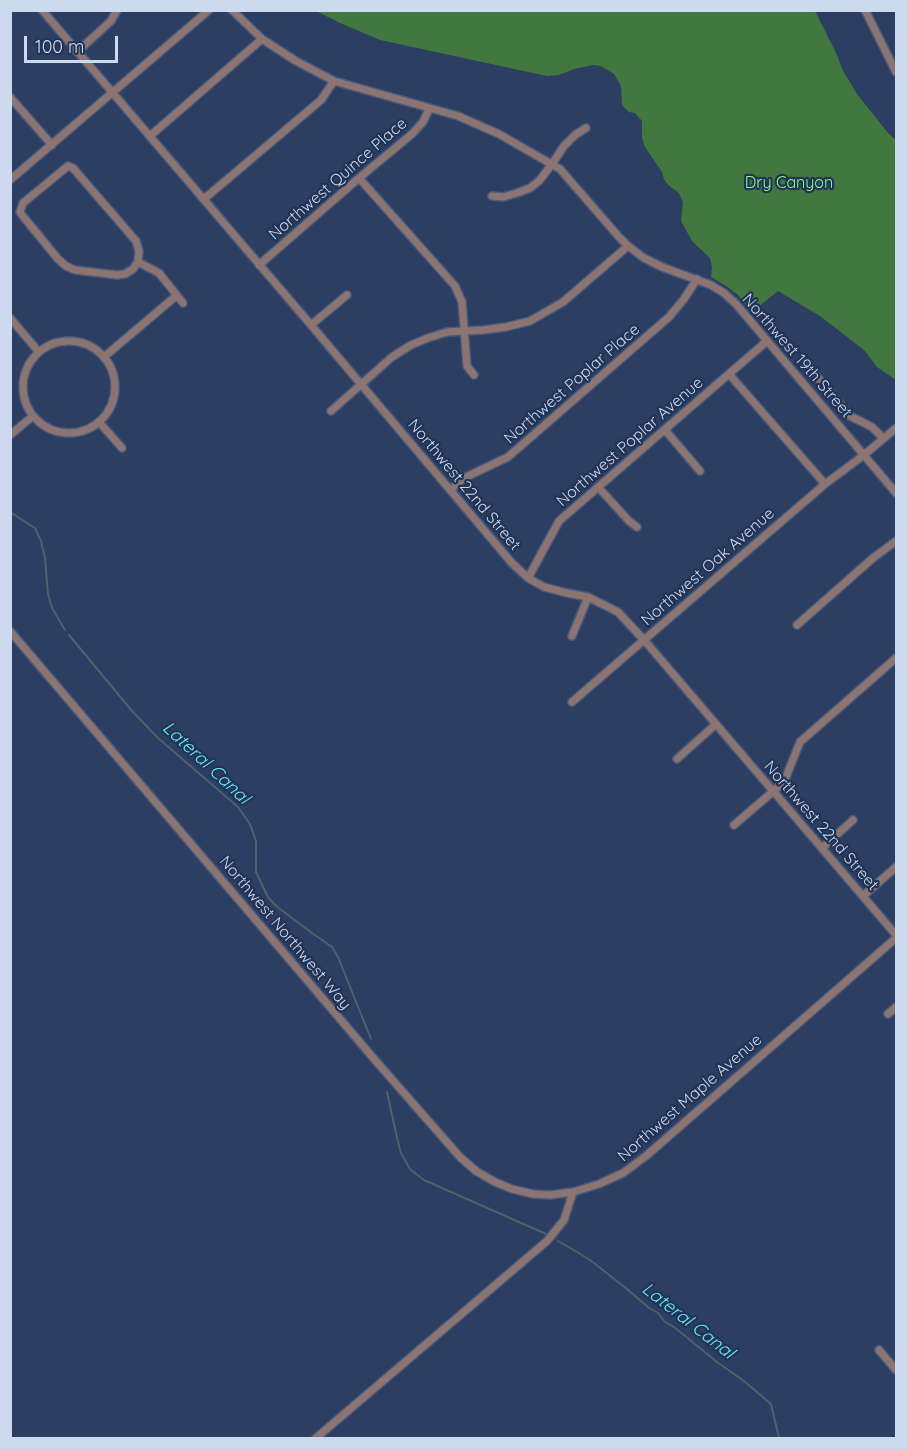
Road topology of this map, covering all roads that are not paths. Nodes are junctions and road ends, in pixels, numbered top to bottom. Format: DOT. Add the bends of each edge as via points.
graph roads {
  1 [pos="42,10"];
  2 [pos="117,10"];
  3 [pos="209,10"];
  4 [pos="232,10"];
  5 [pos="864,10"];
  6 [pos="262,39"];
  7 [pos="76,52"];
  8 [pos="897,72"];
  9 [pos="334,81"];
  10 [pos="113,93"];
  11 [pos="10,97"];
  12 [pos="429,109"];
  13 [pos="586,128"];
  14 [pos="150,136"];
  15 [pos="52,145"];
  16 [pos="552,164"];
  17 [pos="359,178"];
  18 [pos="10,180"];
  19 [pos="492,196"];
  20 [pos="204,199"];
  21 [pos="628,246"];
  22 [pos="138,262"];
  23 [pos="259,265"];
  24 [pos="697,279"];
  25 [pos="346,295"];
  26 [pos="176,296"];
  27 [pos="183,303"];
  28 [pos="10,318"];
  29 [pos="311,325"];
  30 [pos="465,330"];
  31 [pos="767,341"];
  32 [pos="39,352"];
  33 [pos="104,357"];
  34 [pos="806,364"];
  35 [pos="729,374"];
  36 [pos="474,375"];
  37 [pos="360,384"];
  38 [pos="331,411"];
  39 [pos="33,416"];
  40 [pos="99,422"];
  41 [pos="897,428"];
  42 [pos="665,430"];
  43 [pos="10,435"];
  44 [pos="883,438"];
  45 [pos="122,448"];
  46 [pos="864,455"];
  47 [pos="700,471"];
  48 [pos="825,484"];
  49 [pos="598,487"];
  50 [pos="450,490"];
  51 [pos="897,493"];
  52 [pos="637,527"];
  53 [pos="897,541"];
  54 [pos="528,578"];
  55 [pos="588,597"];
  56 [pos="797,625"];
  57 [pos="10,631"];
  58 [pos="572,636"];
  59 [pos="645,641"];
  60 [pos="897,658"];
  61 [pos="572,702"];
  62 [pos="716,724"];
  63 [pos="677,759"];
  64 [pos="773,791"];
  65 [pos="853,820"];
  66 [pos="734,825"];
  67 [pos="822,848"];
  68 [pos="897,867"];
  69 [pos="863,896"];
  70 [pos="897,936"];
  71 [pos="897,1007"];
  72 [pos="888,1014"];
  73 [pos="573,1192"];
  74 [pos="879,1350"];
  75 [pos="897,1370"];
  76 [pos="316,1438"];
  1 -- 7 [label="street, Northwest 22nd Street"];
  2 -- 7 [label="street" via="111,21"];
  3 -- 10 [label="street"];
  4 -- 6 [label="street, Northwest 19th Street"];
  5 -- 8 [label="street"];
  6 -- 9 [label="street, Northwest 19th Street"];
  6 -- 14 [label="street"];
  7 -- 10 [label="street, Northwest 22nd Street"];
  9 -- 12 [label="street, Northwest 19th Street"];
  9 -- 20 [label="street" via="321,100"];
  10 -- 14 [label="street, Northwest 22nd Street"];
  10 -- 15 [label="street"];
  11 -- 15 [label="street"];
  12 -- 16 [label="street, Northwest 19th Street" via="458,116 499,134"];
  12 -- 17 [label="street, Northwest Quince Place" via="412,134"];
  13 -- 16 [label="street" via="564,146"];
  14 -- 20 [label="street, Northwest 22nd Street"];
  15 -- 18 [label="street"];
  16 -- 19 [label="street" via="530,188 503,197"];
  16 -- 21 [label="street, Northwest 19th Street"];
  17 -- 23 [label="street, Northwest Quince Place"];
  17 -- 30 [label="street" via="455,286 462,302"];
  20 -- 23 [label="street, Northwest 22nd Street"];
  21 -- 24 [label="street, Northwest 19th Street" via="662,267"];
  21 -- 30 [label="street" via="563,302 530,321"];
  22 -- 22 [label="street" via="125,274 117,275 66,266 22,215 21,207 68,166 73,168 136,241"];
  22 -- 26 [label="street" via="159,273"];
  23 -- 29 [label="street, Northwest 22nd Street"];
  24 -- 31 [label="street, Northwest 19th Street" via="724,293"];
  24 -- 50 [label="street, Northwest Poplar Place" via="669,317 508,457 464,478"];
  25 -- 29 [label="street"];
  26 -- 27 [label="street"];
  26 -- 33 [label="street"];
  28 -- 32 [label="street"];
  29 -- 37 [label="street, Northwest 22nd Street"];
  30 -- 36 [label="street" via="467,366"];
  30 -- 37 [label="street" via="411,345"];
  31 -- 35 [label="street, Northwest Poplar Avenue"];
  31 -- 46 [label="street, Northwest 19th Street"];
  32 -- 33 [label="street" via="55,342 69,340 83,342"];
  32 -- 39 [label="street" via="30,360 22,390"];
  33 -- 40 [label="street" via="116,386 114,400"];
  34 -- 44 [label="street" via="850,416 872,427"];
  35 -- 42 [label="street, Northwest Poplar Avenue"];
  35 -- 48 [label="street"];
  37 -- 38 [label="street"];
  37 -- 50 [label="street, Northwest 22nd Street"];
  39 -- 40 [label="street" via="48,429 64,433 80,432"];
  39 -- 43 [label="street"];
  40 -- 45 [label="street"];
  41 -- 44 [label="street, Northwest Oak Avenue"];
  42 -- 47 [label="street"];
  42 -- 49 [label="street, Northwest Poplar Avenue"];
  44 -- 46 [label="street, Northwest Oak Avenue"];
  46 -- 48 [label="street, Northwest Oak Avenue"];
  46 -- 51 [label="street, Northwest 19th Street"];
  48 -- 59 [label="street, Northwest Oak Avenue"];
  49 -- 52 [label="street"];
  49 -- 54 [label="street, Northwest Poplar Avenue" via="560,521"];
  50 -- 54 [label="street, Northwest 22nd Street"];
  53 -- 56 [label="street"];
  54 -- 55 [label="street, Northwest 22nd Street" via="544,587"];
  55 -- 58 [label="street"];
  55 -- 59 [label="street, Northwest 22nd Street" via="618,612"];
  57 -- 73 [label="street, Northwest Northwest Way" via="460,1157 476,1171 512,1189 550,1195"];
  59 -- 61 [label="street, Northwest Oak Avenue"];
  59 -- 62 [label="street, Northwest 22nd Street"];
  60 -- 64 [label="street" via="800,742 784,782"];
  62 -- 63 [label="street"];
  62 -- 64 [label="street, Northwest 22nd Street"];
  64 -- 66 [label="street"];
  64 -- 67 [label="street, Northwest 22nd Street"];
  65 -- 67 [label="street"];
  67 -- 69 [label="street, Northwest 22nd Street"];
  68 -- 69 [label="street"];
  69 -- 70 [label="street, Northwest 22nd Street"];
  70 -- 73 [label="street, Northwest Maple Avenue" via="646,1156 623,1173"];
  71 -- 72 [label="street"];
  73 -- 76 [label="street" via="564,1220 547,1241"];
  74 -- 75 [label="street"];
}
